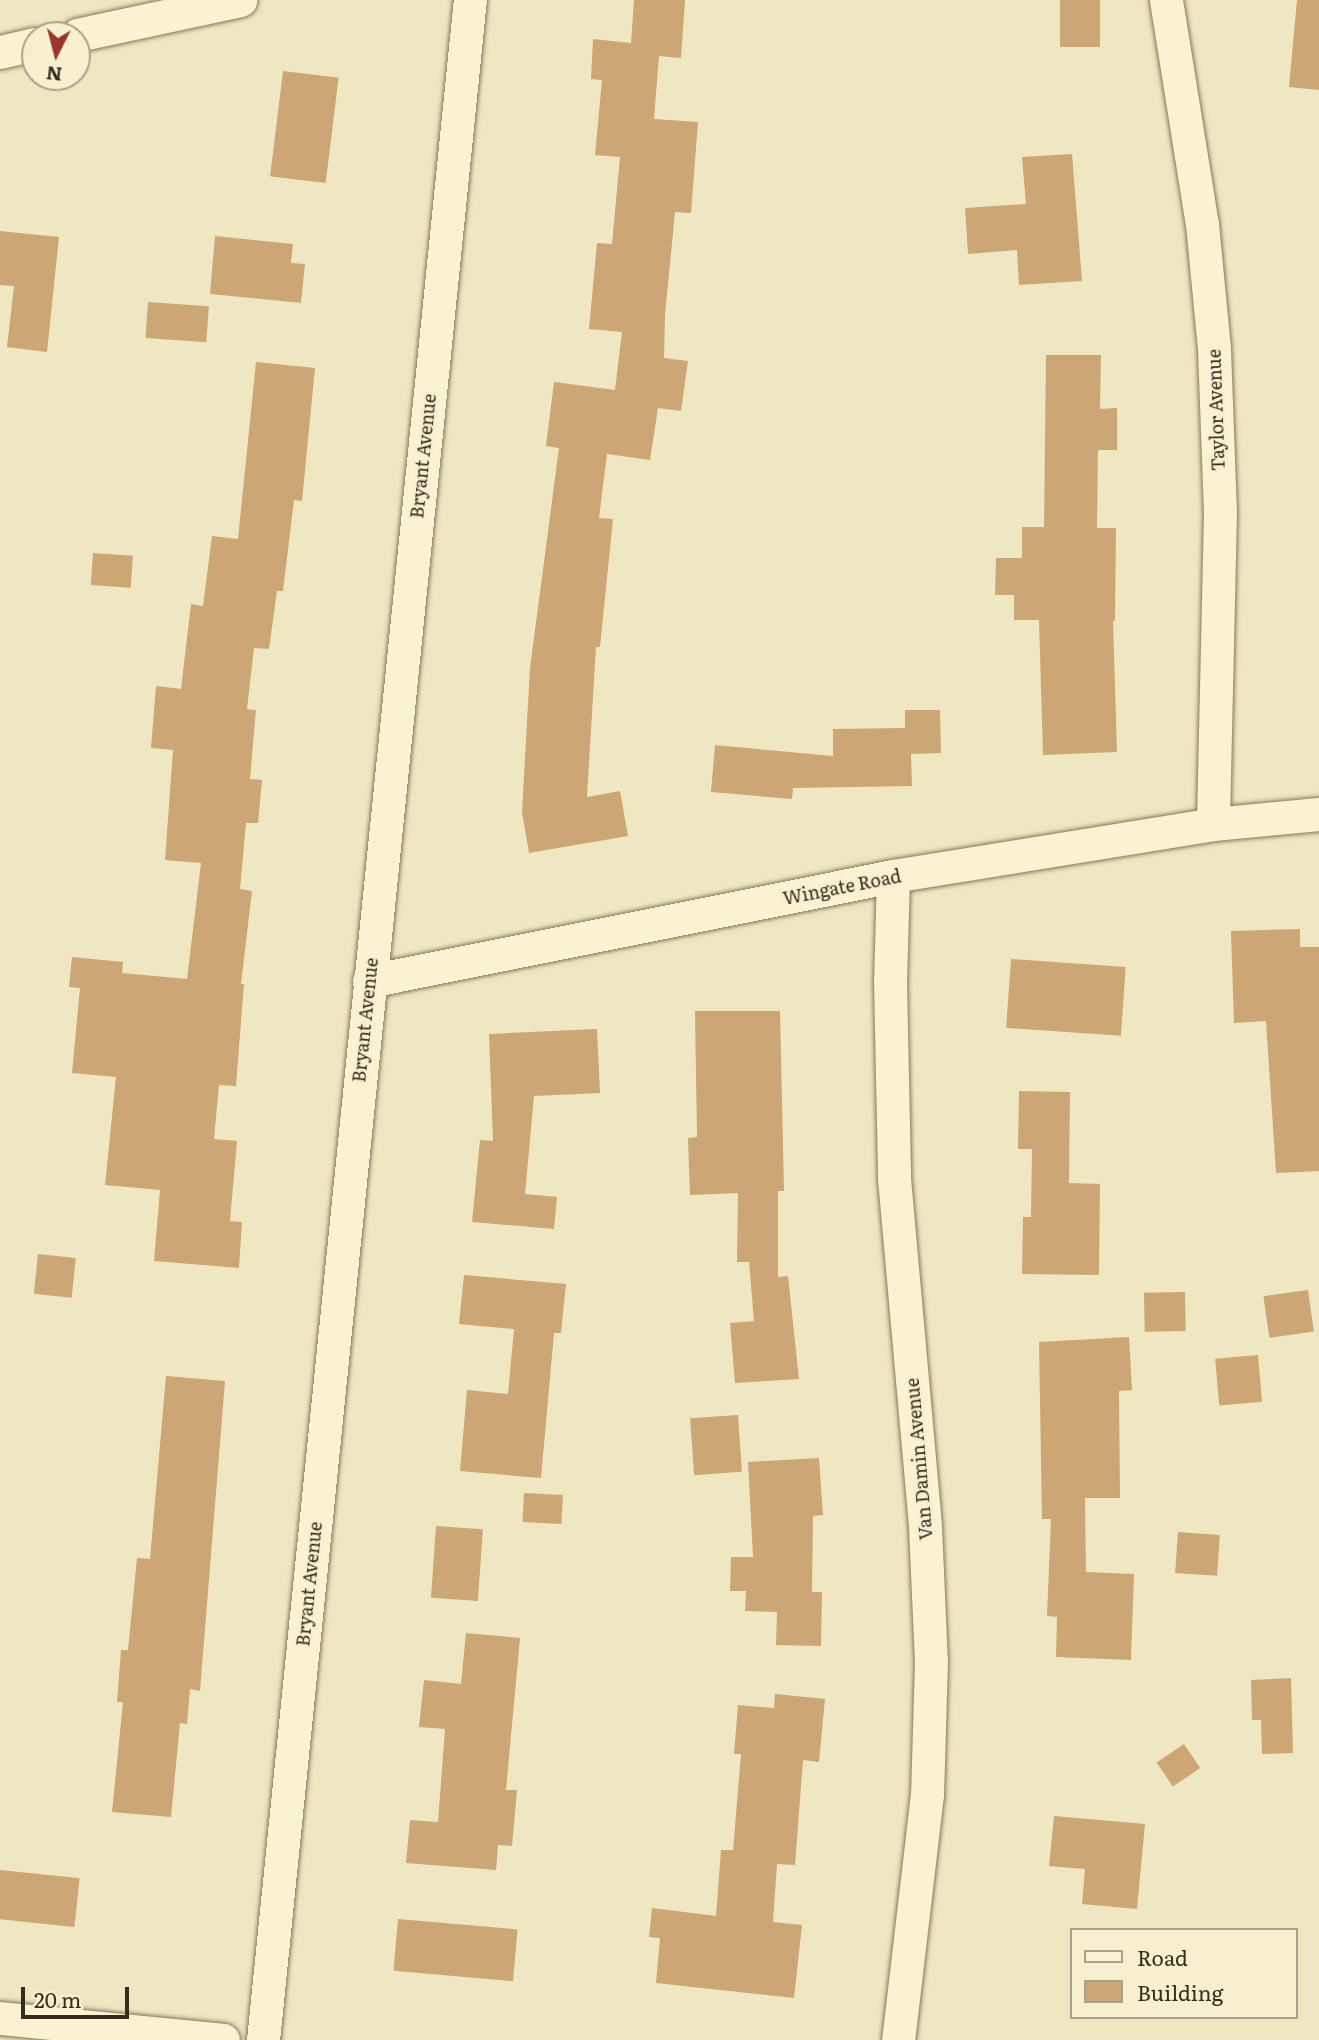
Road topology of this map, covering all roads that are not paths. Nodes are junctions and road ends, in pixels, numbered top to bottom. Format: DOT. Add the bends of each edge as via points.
graph roads {
  1 [pos="240,0"];
  2 [pos="470,0"];
  3 [pos="1166,0"];
  4 [pos="91,32"];
  5 [pos="21,47"];
  6 [pos="0,52"];
  7 [pos="1319,814"];
  8 [pos="1213,824"];
  9 [pos="893,876"];
  10 [pos="369,981"];
  11 [pos="0,2018"];
  12 [pos="223,2040"];
  13 [pos="263,2040"];
  14 [pos="898,2040"];
  1 -- 4 [label="street"];
  2 -- 10 [label="street, Bryant Avenue"];
  3 -- 8 [label="street, Taylor Avenue" via="1202,224 1214,349 1220,512"];
  5 -- 6 [label="street"];
  7 -- 8 [label="street, Wingate Road"];
  8 -- 9 [label="street, Wingate Road"];
  9 -- 10 [label="street, Wingate Road"];
  9 -- 14 [label="street, Van Damin Avenue" via="894,1178 926,1526 931,1661 927,1794"];
  10 -- 13 [label="street, Bryant Avenue"];
  11 -- 12 [label="street"];
}
